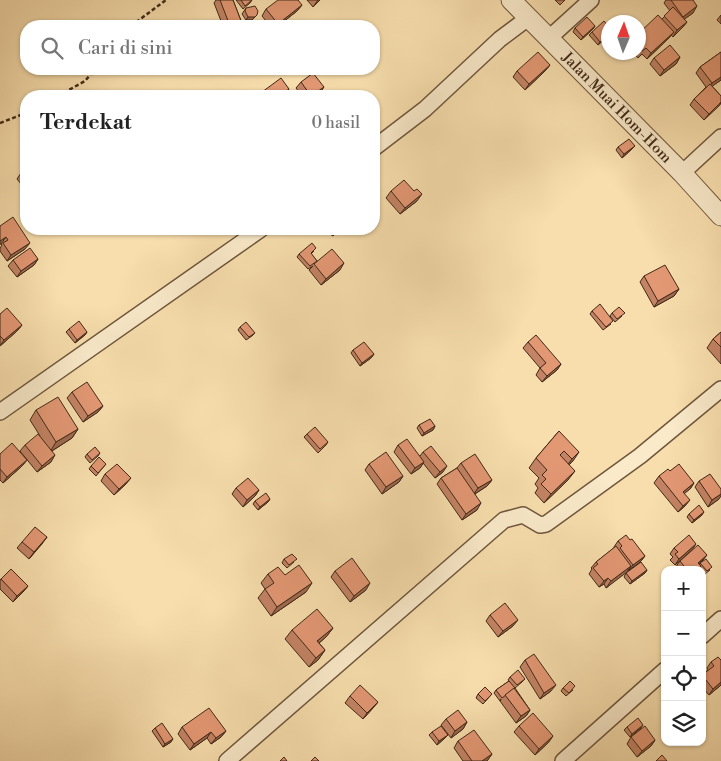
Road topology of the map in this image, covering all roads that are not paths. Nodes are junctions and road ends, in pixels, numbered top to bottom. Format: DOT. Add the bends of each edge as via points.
graph roads {
  1 [pos="511,0"];
  2 [pos="591,0"];
  3 [pos="528,18"];
  4 [pos="548,39"];
  5 [pos="721,137"];
  6 [pos="380,144"];
  7 [pos="682,173"];
  8 [pos="721,216"];
  9 [pos="251,235"];
  10 [pos="721,389"];
  11 [pos="0,412"];
  12 [pos="721,619"];
  13 [pos="706,632"];
  14 [pos="661,674"];
  15 [pos="228,761"];
  16 [pos="563,761"];
  1 -- 3 [label="street, Jalan Muai Hom-Hom"];
  2 -- 4 [label="street"];
  3 -- 4 [label="street, Jalan Muai Hom-Hom"];
  3 -- 6 [label="street" via="500,39 425,110"];
  4 -- 7 [label="street, Jalan Muai Hom-Hom"];
  5 -- 7 [label="street"];
  7 -- 8 [label="street, Jalan Muai Hom-Hom"];
  9 -- 11 [label="street"];
  10 -- 15 [label="street" via="640,456 546,524 540,525 523,515 504,520"];
  12 -- 13 [label="street"];
  14 -- 16 [label="street"];
}
